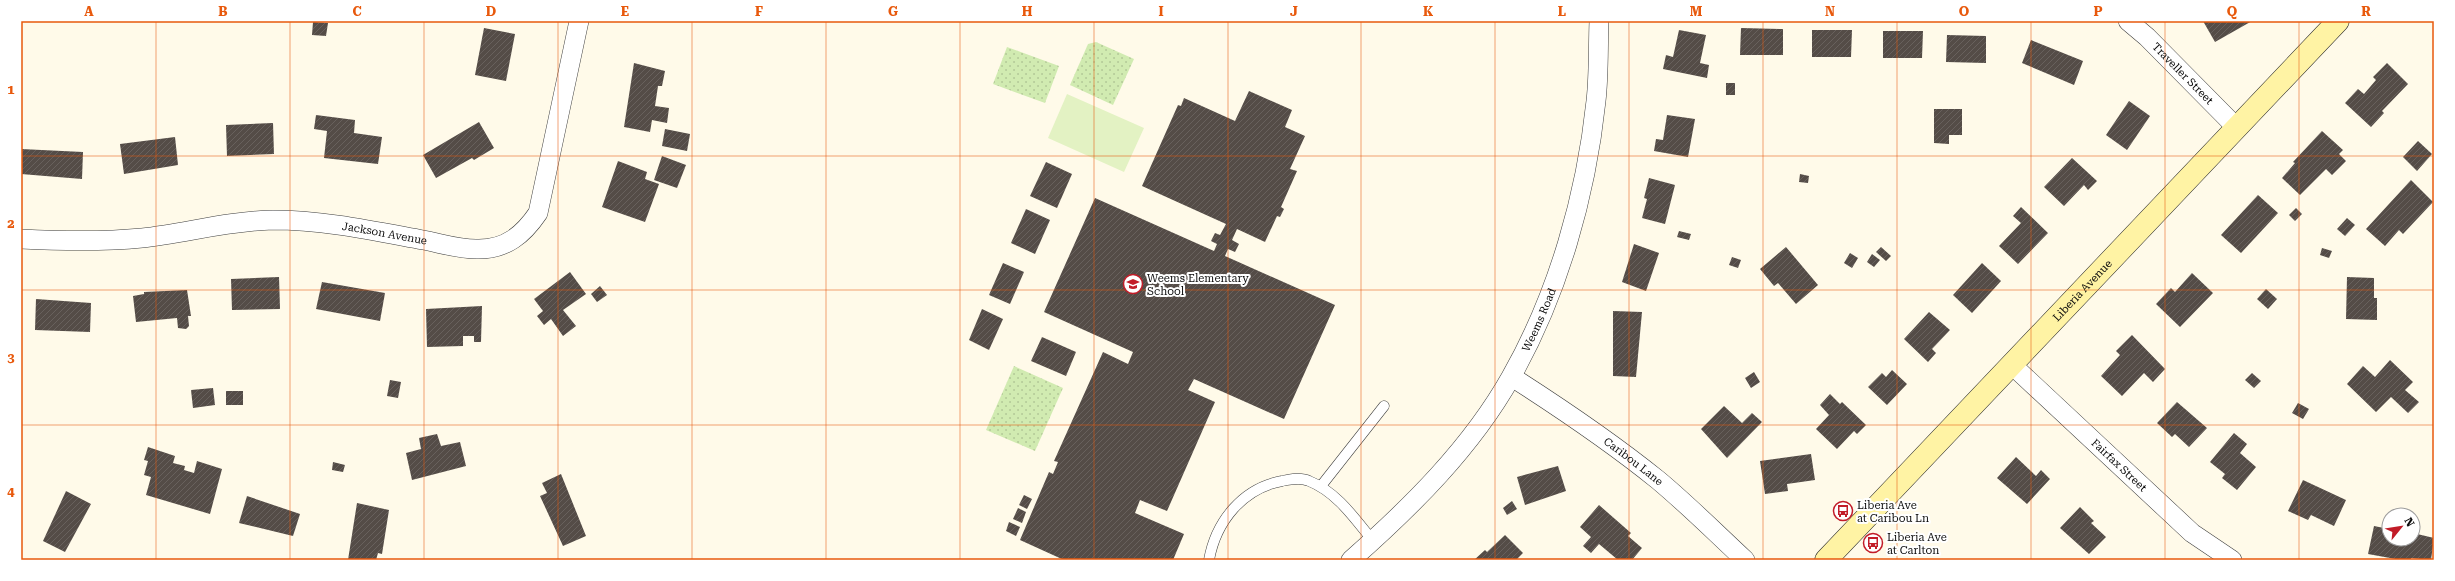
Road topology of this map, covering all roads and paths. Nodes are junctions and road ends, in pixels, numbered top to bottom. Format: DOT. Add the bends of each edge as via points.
graph roads {
  1 [pos="579,21"];
  2 [pos="1599,21"];
  3 [pos="2128,21"];
  4 [pos="2338,21"];
  5 [pos="2236,127"];
  6 [pos="21,239"];
  7 [pos="2011,364"];
  8 [pos="1512,377"];
  9 [pos="1384,406"];
  10 [pos="1321,486"];
  11 [pos="1373,541"];
  12 [pos="1209,560"];
  13 [pos="1351,560"];
  14 [pos="1745,560"];
  15 [pos="1826,560"];
  16 [pos="2232,560"];
  1 -- 6 [label="street, Jackson Avenue" via="538,213 528,228 499,247 478,250 360,229 274,220 232,223 142,238 86,242"];
  2 -- 8 [label="street, Weems Road" via="1596,100 1580,196 1564,255 1542,312"];
  3 -- 5 [label="street, Traveller Street"];
  4 -- 5 [label="main road, Liberia Avenue"];
  5 -- 7 [label="main road, Liberia Avenue"];
  7 -- 15 [label="main road, Liberia Avenue"];
  7 -- 16 [label="street, Fairfax Street" via="2192,533"];
  8 -- 11 [label="street, Weems Road" via="1464,446 1417,498"];
  8 -- 14 [label="street, Caribou Lane" via="1626,454 1692,510"];
  9 -- 10 [label="lane"];
  10 -- 11 [label="lane" via="1342,504"];
  10 -- 12 [label="lane" via="1308,480 1294,478 1259,487 1247,494 1234,506 1214,539"];
  11 -- 13 [label="street, Weems Road"];
}
